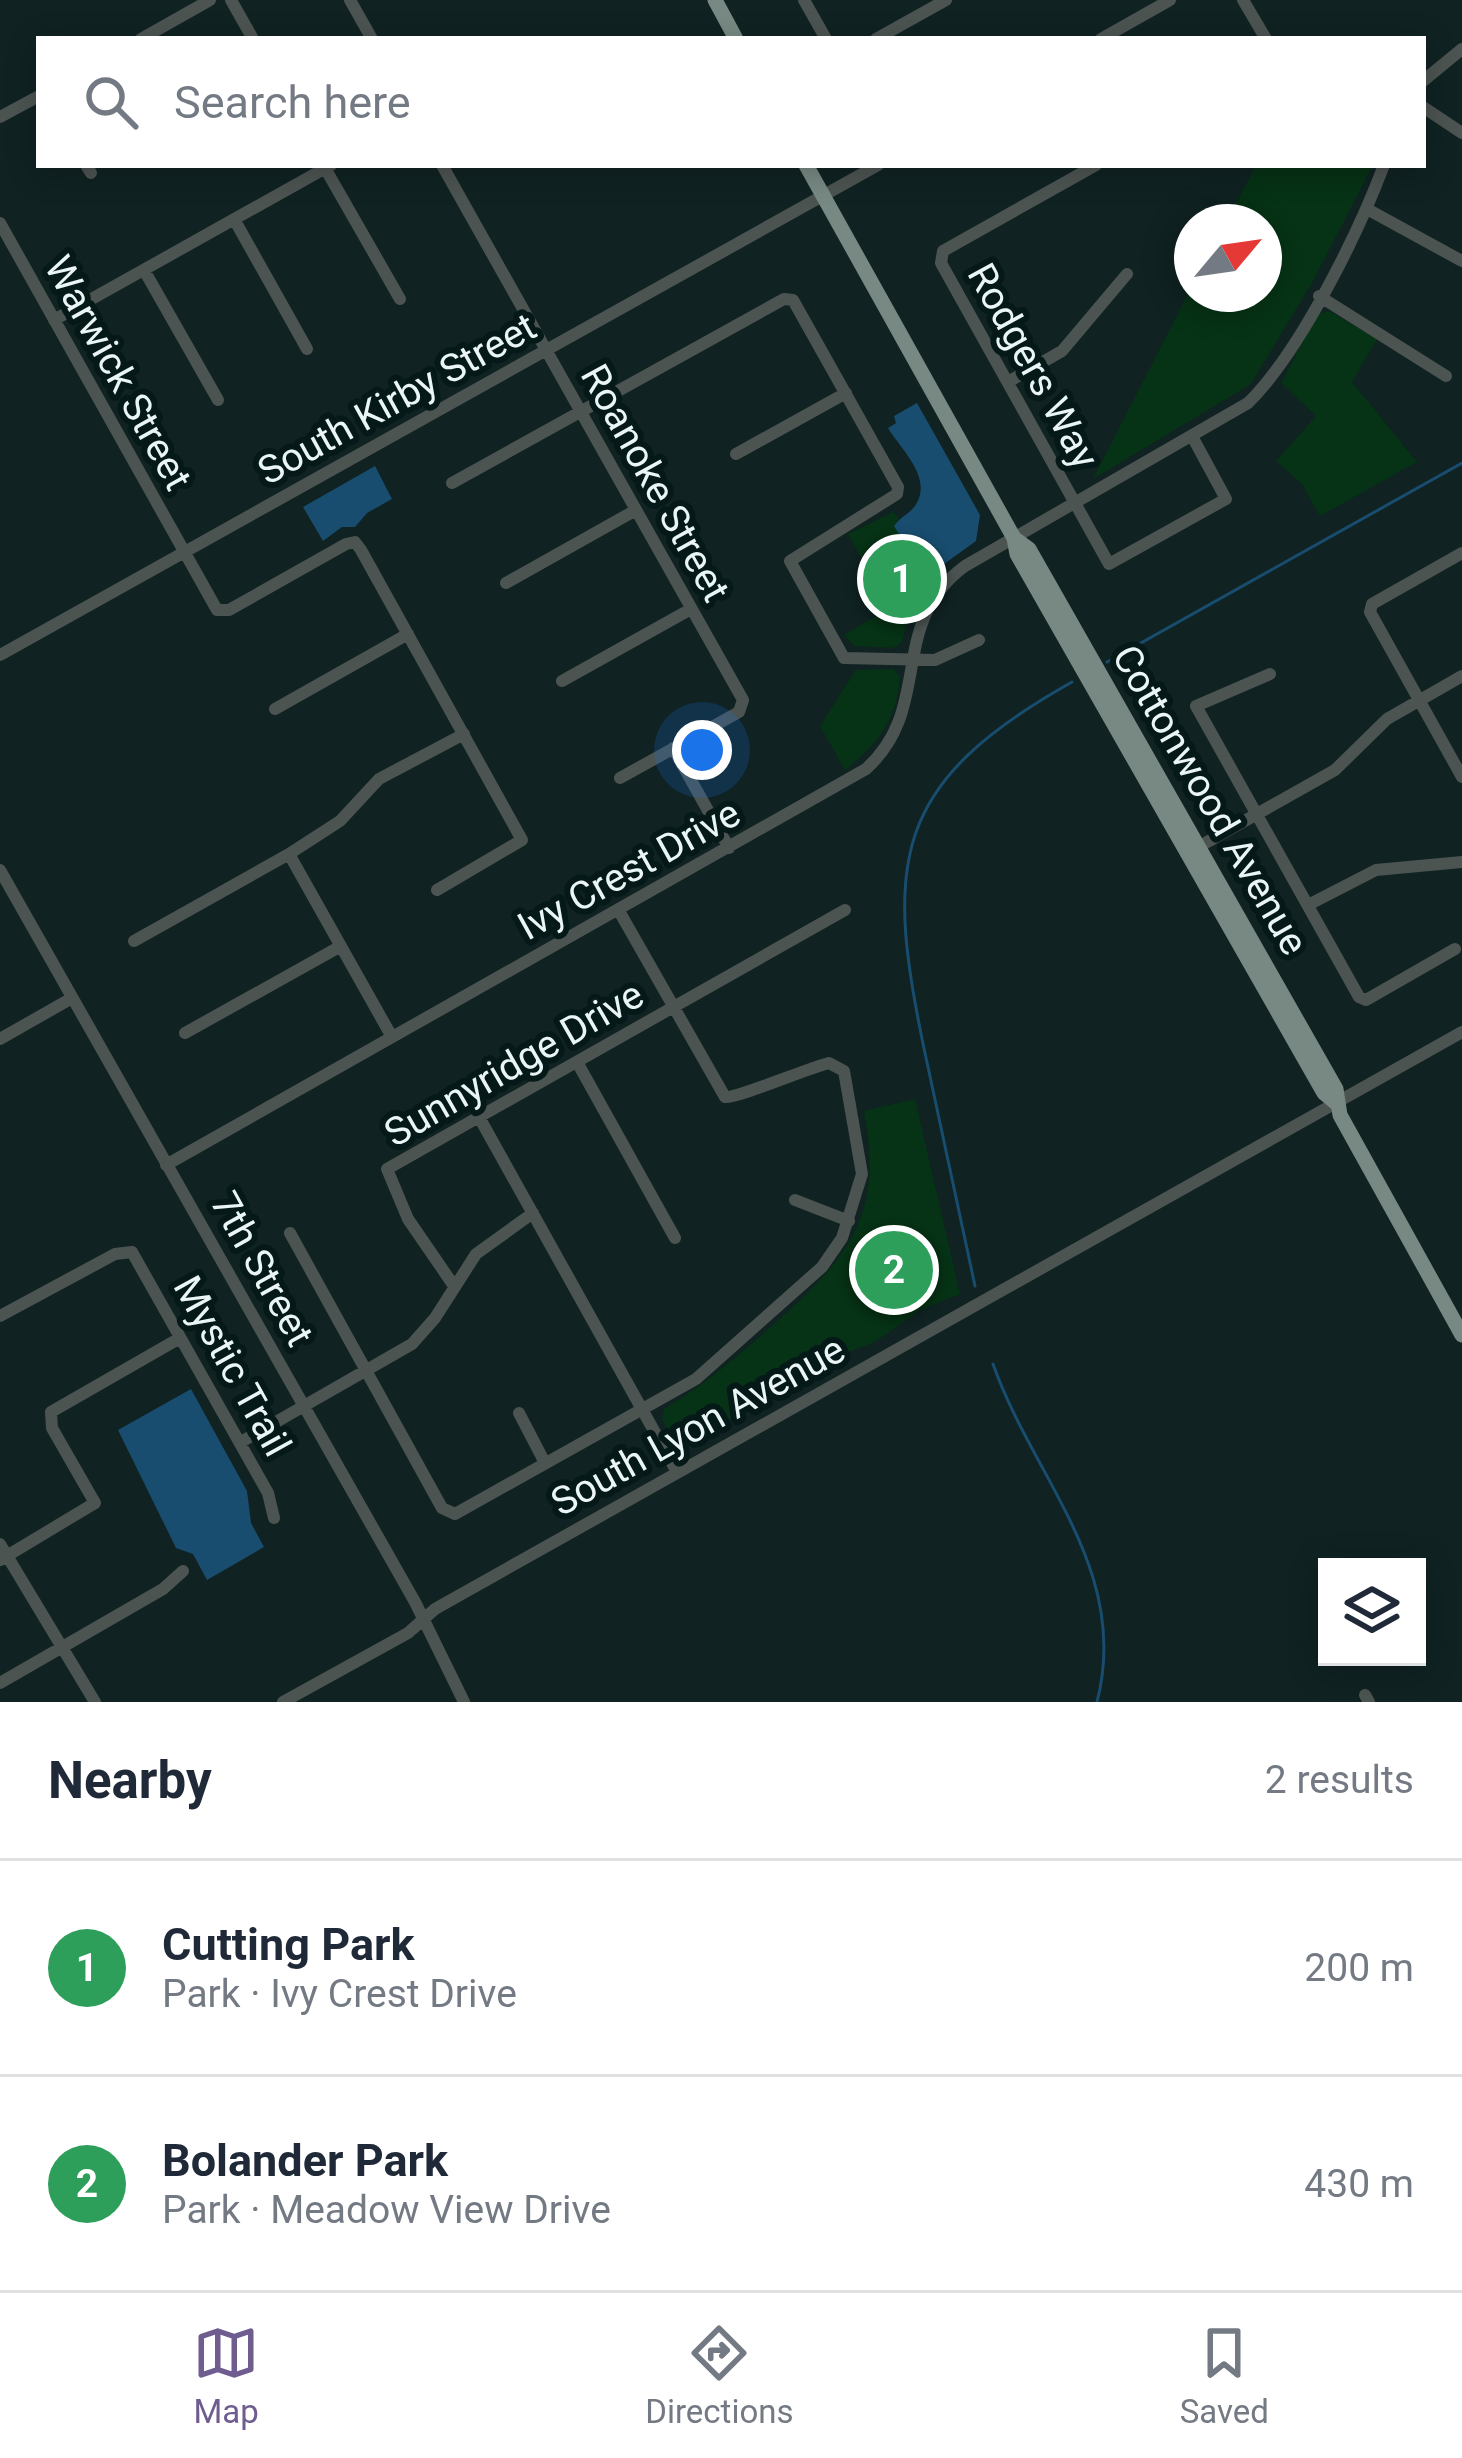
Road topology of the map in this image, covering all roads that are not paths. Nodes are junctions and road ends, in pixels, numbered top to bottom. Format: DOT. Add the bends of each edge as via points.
graph roads {
  1 [pos="210,0"];
  2 [pos="231,0"];
  3 [pos="350,0"];
  4 [pos="715,0"];
  5 [pos="804,0"];
  6 [pos="1170,0"];
  7 [pos="1243,0"];
  8 [pos="942,1"];
  9 [pos="146,36"];
  10 [pos="251,36"];
  11 [pos="370,36"];
  12 [pos="734,36"];
  13 [pos="824,36"];
  14 [pos="881,36"];
  15 [pos="1106,36"];
  16 [pos="1264,36"];
  17 [pos="1462,49"];
  18 [pos="1426,79"];
  19 [pos="36,98"];
  20 [pos="1426,109"];
  21 [pos="0,117"];
  22 [pos="1462,133"];
  23 [pos="326,168"];
  24 [pos="329,168"];
  25 [pos="444,168"];
  26 [pos="808,168"];
  27 [pos="873,168"];
  28 [pos="1091,168"];
  29 [pos="1383,168"];
  30 [pos="823,196"];
  31 [pos="1367,209"];
  32 [pos="235,219"];
  33 [pos="0,223"];
  34 [pos="1462,260"];
  35 [pos="144,270"];
  36 [pos="1127,274"];
  37 [pos="1318,296"];
  38 [pos="400,299"];
  39 [pos="54,320"];
  40 [pos="307,349"];
  41 [pos="546,350"];
  42 [pos="1446,376"];
  43 [pos="1007,382"];
  44 [pos="846,393"];
  45 [pos="218,400"];
  46 [pos="580,411"];
  47 [pos="1193,438"];
  48 [pos="736,454"];
  49 [pos="452,483"];
  50 [pos="1076,503"];
  51 [pos="636,510"];
  52 [pos="1014,538"];
  53 [pos="184,552"];
  54 [pos="1462,553"];
  55 [pos="506,583"];
  56 [pos="691,609"];
  57 [pos="408,634"];
  58 [pos="979,640"];
  59 [pos="0,656"];
  60 [pos="911,659"];
  61 [pos="1270,674"];
  62 [pos="1462,676"];
  63 [pos="562,681"];
  64 [pos="1419,700"];
  65 [pos="274,709"];
  66 [pos="464,734"];
  67 [pos="673,748"];
  68 [pos="1462,777"];
  69 [pos="620,778"];
  70 [pos="1256,813"];
  71 [pos="729,848"];
  72 [pos="1194,849"];
  73 [pos="289,854"];
  74 [pos="1462,862"];
  75 [pos="0,871"];
  76 [pos="437,890"];
  77 [pos="1308,905"];
  78 [pos="619,910"];
  79 [pos="845,910"];
  80 [pos="134,941"];
  81 [pos="340,946"];
  82 [pos="1455,949"];
  83 [pos="72,998"];
  84 [pos="674,1008"];
  85 [pos="1462,1032"];
  86 [pos="185,1033"];
  87 [pos="2,1034"];
  88 [pos="392,1037"];
  89 [pos="577,1062"];
  90 [pos="1336,1103"];
  91 [pos="479,1118"];
  92 [pos="166,1165"];
  93 [pos="795,1200"];
  94 [pos="533,1214"];
  95 [pos="849,1221"];
  96 [pos="290,1233"];
  97 [pos="675,1238"];
  98 [pos="454,1286"];
  99 [pos="0,1316"];
  100 [pos="1462,1335"];
  101 [pos="180,1337"];
  102 [pos="367,1371"];
  103 [pos="305,1407"];
  104 [pos="642,1409"];
  105 [pos="519,1413"];
  106 [pos="241,1442"];
  107 [pos="545,1463"];
  108 [pos="677,1472"];
  109 [pos="274,1518"];
  110 [pos="2,1554"];
  111 [pos="183,1571"];
  112 [pos="422,1621"];
  113 [pos="59,1648"];
  114 [pos="0,1682"];
  115 [pos="95,1702"];
  116 [pos="283,1702"];
  117 [pos="464,1702"];
  1 -- 9 [label="street"];
  2 -- 10 [label="street"];
  3 -- 11 [label="street"];
  4 -- 12 [label="main road"];
  5 -- 13 [label="street"];
  6 -- 15 [label="street"];
  7 -- 16 [label="street"];
  8 -- 14 [label="street"];
  17 -- 18 [label="street"];
  19 -- 21 [label="street"];
  20 -- 22 [label="street"];
  23 -- 32 [label="street"];
  24 -- 38 [label="street"];
  25 -- 41 [label="street, Roanoke Street"];
  26 -- 30 [label="main road, Cottonwood Avenue"];
  27 -- 30 [label="street, South Kirby Street"];
  28 -- 43 [label="street, Rodgers Way" via="940,257"];
  29 -- 31 [label="street, Ivy Crest Drive"];
  30 -- 41 [label="street, South Kirby Street"];
  30 -- 52 [label="main road, Cottonwood Avenue"];
  31 -- 34 [label="street"];
  31 -- 37 [label="street, Ivy Crest Drive"];
  32 -- 35 [label="street"];
  32 -- 40 [label="street"];
  33 -- 39 [label="street, Warwick Street"];
  35 -- 39 [label="street"];
  35 -- 45 [label="street"];
  36 -- 43 [label="street" via="1062,351"];
  37 -- 42 [label="street"];
  37 -- 47 [label="street, Ivy Crest Drive" via="1259,392"];
  39 -- 53 [label="street, Warwick Street"];
  41 -- 46 [label="street, Roanoke Street"];
  41 -- 53 [label="street, South Kirby Street"];
  43 -- 50 [label="street, Rodgers Way"];
  44 -- 46 [label="street" via="793,299 784,299"];
  44 -- 48 [label="street"];
  44 -- 60 [label="street" via="897,494 790,561 844,658"];
  46 -- 49 [label="street"];
  46 -- 51 [label="street, Roanoke Street"];
  47 -- 50 [label="street, Ivy Crest Drive"];
  47 -- 50 [label="street, Rodgers Way" via="1226,499 1109,564"];
  50 -- 52 [label="street, Ivy Crest Drive"];
  51 -- 55 [label="street"];
  51 -- 56 [label="street, Roanoke Street"];
  52 -- 60 [label="street, Ivy Crest Drive" via="938,590"];
  52 -- 72 [label="main road, Cottonwood Avenue" via="1037,564"];
  53 -- 57 [label="street, Warwick Street" via="223,612 355,542"];
  53 -- 59 [label="street, South Kirby Street"];
  54 -- 64 [label="street" via="1372,604"];
  56 -- 63 [label="street"];
  56 -- 67 [label="street, Roanoke Street" via="745,706"];
  57 -- 65 [label="street"];
  57 -- 66 [label="street"];
  58 -- 60 [label="street" via="943,658"];
  60 -- 71 [label="street, Ivy Crest Drive" via="907,710 880,757"];
  61 -- 70 [label="street" via="1196,706"];
  62 -- 64 [label="street"];
  64 -- 68 [label="street"];
  64 -- 70 [label="street" via="1376,728 1335,770"];
  66 -- 73 [label="street" via="379,779 340,821"];
  66 -- 76 [label="street" via="522,840"];
  67 -- 69 [label="street"];
  67 -- 71 [label="street"];
  70 -- 72 [label="street"];
  70 -- 77 [label="street"];
  71 -- 78 [label="street, Ivy Crest Drive"];
  72 -- 90 [label="main road, Cottonwood Avenue"];
  73 -- 80 [label="street"];
  73 -- 81 [label="street"];
  74 -- 77 [label="street" via="1376,870"];
  75 -- 83 [label="street, 7th Street"];
  77 -- 82 [label="street" via="1359,998"];
  78 -- 84 [label="street"];
  78 -- 88 [label="street, Ivy Crest Drive"];
  79 -- 84 [label="street, Sunnyridge Drive"];
  81 -- 86 [label="street"];
  81 -- 88 [label="street"];
  83 -- 87 [label="street"];
  83 -- 92 [label="street, 7th Street"];
  84 -- 89 [label="street, Sunnyridge Drive"];
  84 -- 95 [label="street" via="729,1099 786,1073 838,1064 844,1071 862,1162"];
  85 -- 90 [label="street, South Lyon Avenue"];
  88 -- 92 [label="street, Ivy Crest Drive"];
  89 -- 91 [label="street, Sunnyridge Drive"];
  89 -- 97 [label="street"];
  90 -- 100 [label="main road, Cottonwood Avenue"];
  90 -- 108 [label="street, South Lyon Avenue"];
  91 -- 94 [label="street"];
  91 -- 98 [label="street, Sunnyridge Drive" via="386,1172"];
  92 -- 103 [label="street, 7th Street"];
  93 -- 95 [label="street"];
  94 -- 98 [label="street" via="489,1242"];
  94 -- 104 [label="street"];
  95 -- 104 [label="street" via="822,1267 696,1379"];
  96 -- 102 [label="street"];
  98 -- 102 [label="street" via="412,1344"];
  99 -- 101 [label="street, Mystic Trail" via="128,1250"];
  101 -- 106 [label="street, Mystic Trail"];
  101 -- 110 [label="street" via="50,1412 95,1503"];
  102 -- 103 [label="street"];
  102 -- 107 [label="street" via="451,1513"];
  103 -- 106 [label="street"];
  103 -- 112 [label="street, 7th Street"];
  104 -- 107 [label="street"];
  104 -- 108 [label="street"];
  105 -- 107 [label="street"];
  106 -- 109 [label="street, Mystic Trail"];
  108 -- 112 [label="street, South Lyon Avenue"];
  110 -- 113 [label="street"];
  111 -- 113 [label="street"];
  112 -- 116 [label="street, South Lyon Avenue"];
  112 -- 117 [label="street, 7th Street"];
  113 -- 114 [label="street"];
  113 -- 115 [label="street"];
}
